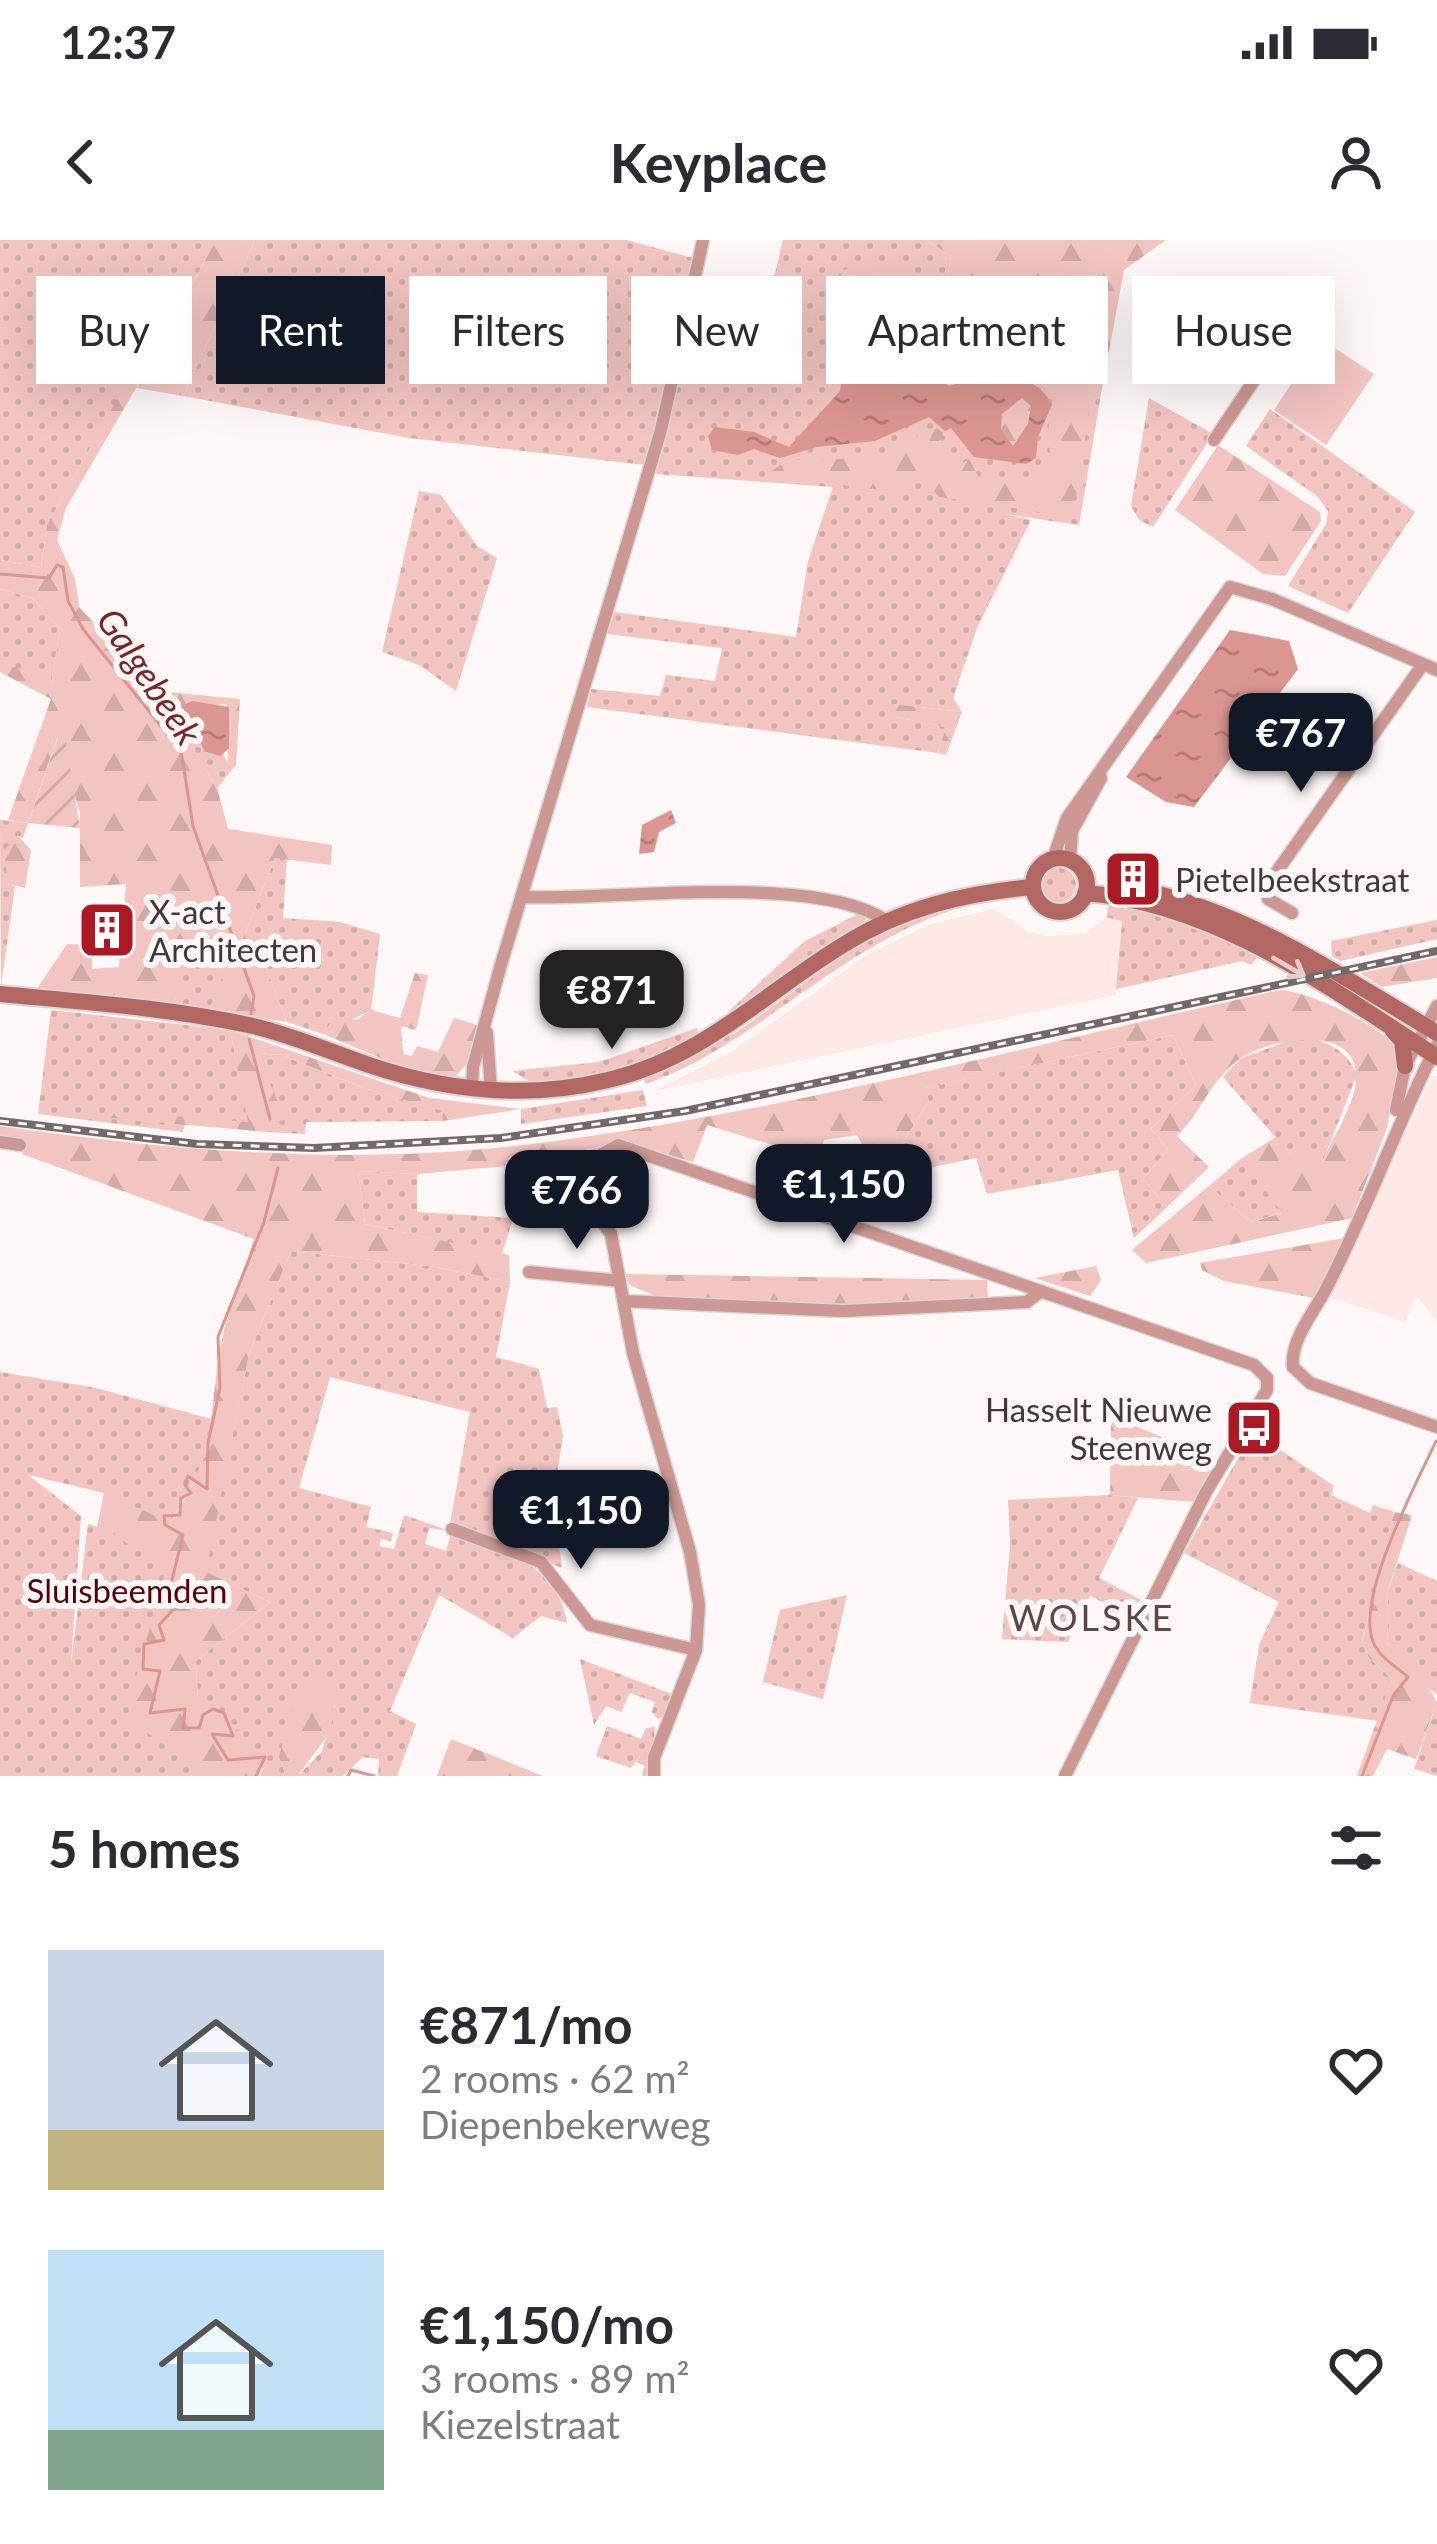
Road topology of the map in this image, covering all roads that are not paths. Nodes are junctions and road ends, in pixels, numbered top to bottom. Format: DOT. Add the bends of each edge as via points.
graph roads {
  1 [pos="703,240"];
  2 [pos="1252,384"];
  3 [pos="1216,439"];
  4 [pos="1421,667"];
  5 [pos="1437,670"];
  6 [pos="1062,860"];
  7 [pos="1033,887"];
  8 [pos="1086,888"];
  9 [pos="521,897"];
  10 [pos="1292,913"];
  11 [pos="887,921"];
  12 [pos="0,994"];
  13 [pos="1437,1006"];
  14 [pos="1389,1026"];
  15 [pos="1432,1044"];
  16 [pos="1405,1066"];
  17 [pos="482,1090"];
  18 [pos="1391,1135"];
  19 [pos="0,1142"];
  20 [pos="20,1145"];
  21 [pos="550,1180"];
  22 [pos="585,1203"];
  23 [pos="529,1272"];
  24 [pos="620,1281"];
  25 [pos="1041,1291"];
  26 [pos="624,1300"];
  27 [pos="1293,1367"];
  28 [pos="1267,1378"];
  29 [pos="1437,1427"];
  30 [pos="452,1529"];
  31 [pos="696,1650"];
  32 [pos="655,1776"];
  33 [pos="1065,1776"];
  1 -- 9 [label="street" via="643,495"];
  2 -- 3 [label="street"];
  4 -- 5 [label="street"];
  4 -- 6 [label="street" via="1237,585 1101,777"];
  4 -- 10 [label="street" via="1266,887 1268,899"];
  6 -- 7 [label="main road" via="1039,869"];
  6 -- 8 [label="main road"];
  7 -- 8 [label="main road" via="1053,911 1073,908"];
  7 -- 11 [label="main road" via="964,896"];
  8 -- 14 [label="main road, one-way" via="1222,928"];
  8 -- 15 [label="main road" via="1178,898 1239,920"];
  9 -- 11 [label="street" via="780,896 856,907"];
  9 -- 17 [label="street" via="472,1067"];
  11 -- 17 [label="main road" via="674,1059 580,1086"];
  12 -- 17 [label="main road" via="254,1026 370,1066"];
  13 -- 15 [label="street"];
  14 -- 15 [label="main road"];
  14 -- 16 [label="main road" via="1402,1041"];
  15 -- 16 [label="street"];
  15 -- 18 [label="street"];
  16 -- 18 [label="street"];
  18 -- 27 [label="street" via="1294,1349"];
  19 -- 20 [label="street"];
  21 -- 22 [label="street"];
  22 -- 24 [label="street" via="607,1226"];
  22 -- 25 [label="street" via="602,1154 618,1145"];
  23 -- 24 [label="street"];
  24 -- 26 [label="street"];
  25 -- 26 [label="street" via="1027,1302 843,1311"];
  25 -- 28 [label="street" via="1253,1365"];
  26 -- 31 [label="street" via="690,1552"];
  27 -- 28 [label="street"];
  27 -- 29 [label="street" via="1310,1383"];
  28 -- 33 [label="street"];
  30 -- 31 [label="street" via="541,1562 590,1625"];
  31 -- 32 [label="street"];
}
